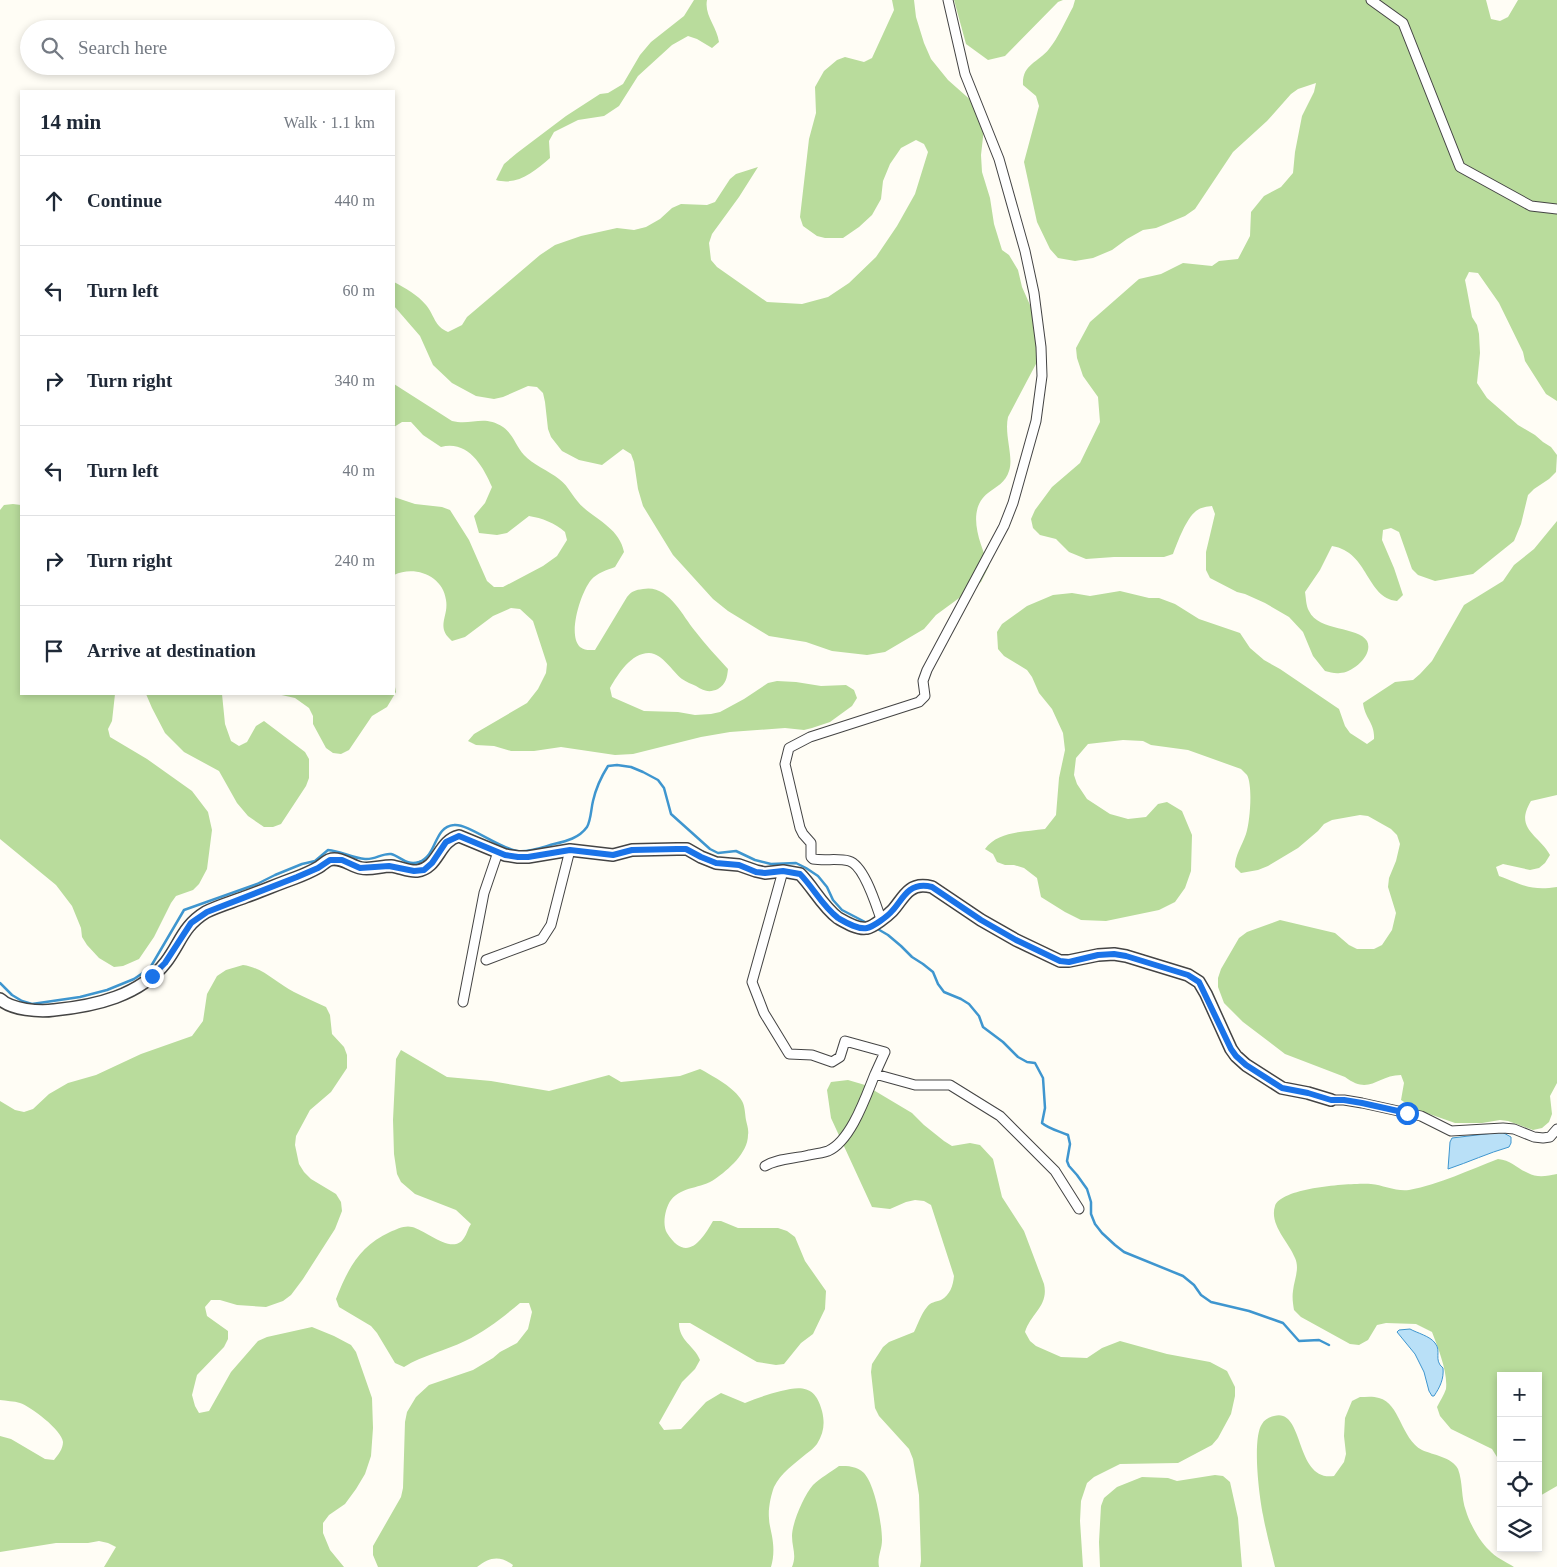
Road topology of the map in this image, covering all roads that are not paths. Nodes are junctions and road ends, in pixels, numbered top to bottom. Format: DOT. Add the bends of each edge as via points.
graph roads {
  1 [pos="948,0"];
  2 [pos="1371,0"];
  3 [pos="1557,209"];
  4 [pos="570,850"];
  5 [pos="498,852"];
  6 [pos="783,871"];
  7 [pos="880,921"];
  8 [pos="486,960"];
  9 [pos="0,999"];
  10 [pos="463,1002"];
  11 [pos="875,1074"];
  12 [pos="1331,1100"];
  13 [pos="1557,1129"];
  14 [pos="765,1166"];
  15 [pos="1079,1209"];
  1 -- 7 [label="street" via="965,74 999,159 1025,251 1034,293 1042,376 1036,421 1010,511 990,555 927,670 923,681 925,696 919,702 810,737 789,748 785,764 800,828 812,843 811,857 856,863"];
  2 -- 3 [label="street" via="1403,23 1460,167 1531,206"];
  4 -- 5 [label="street" via="528,857"];
  4 -- 6 [label="street" via="613,855 632,850 686,849 716,863 739,865 756,872"];
  4 -- 8 [label="street" via="551,925 542,939"];
  5 -- 9 [label="street" via="459,836 446,842 424,870 389,866 360,868 342,860 330,860 318,868 202,915 191,923 165,963 139,986 124,994 78,1008 44,1011 13,1006"];
  5 -- 10 [label="street" via="484,893"];
  6 -- 7 [label="street" via="800,874 830,910 850,925 866,928"];
  6 -- 11 [label="street" via="752,982 764,1013 789,1054 832,1062 840,1057 845,1041 885,1052"];
  7 -- 12 [label="street" via="910,890 924,885 1016,940 1060,961 1114,954 1188,975 1199,982 1236,1056 1282,1088"];
  11 -- 14 [label="street" via="847,1135 829,1150 774,1161"];
  11 -- 15 [label="street" via="915,1085 950,1085 1000,1116 1055,1171"];
  12 -- 13 [label="street" via="1421,1116 1450,1131 1503,1128 1544,1138 1550,1137"];
}
